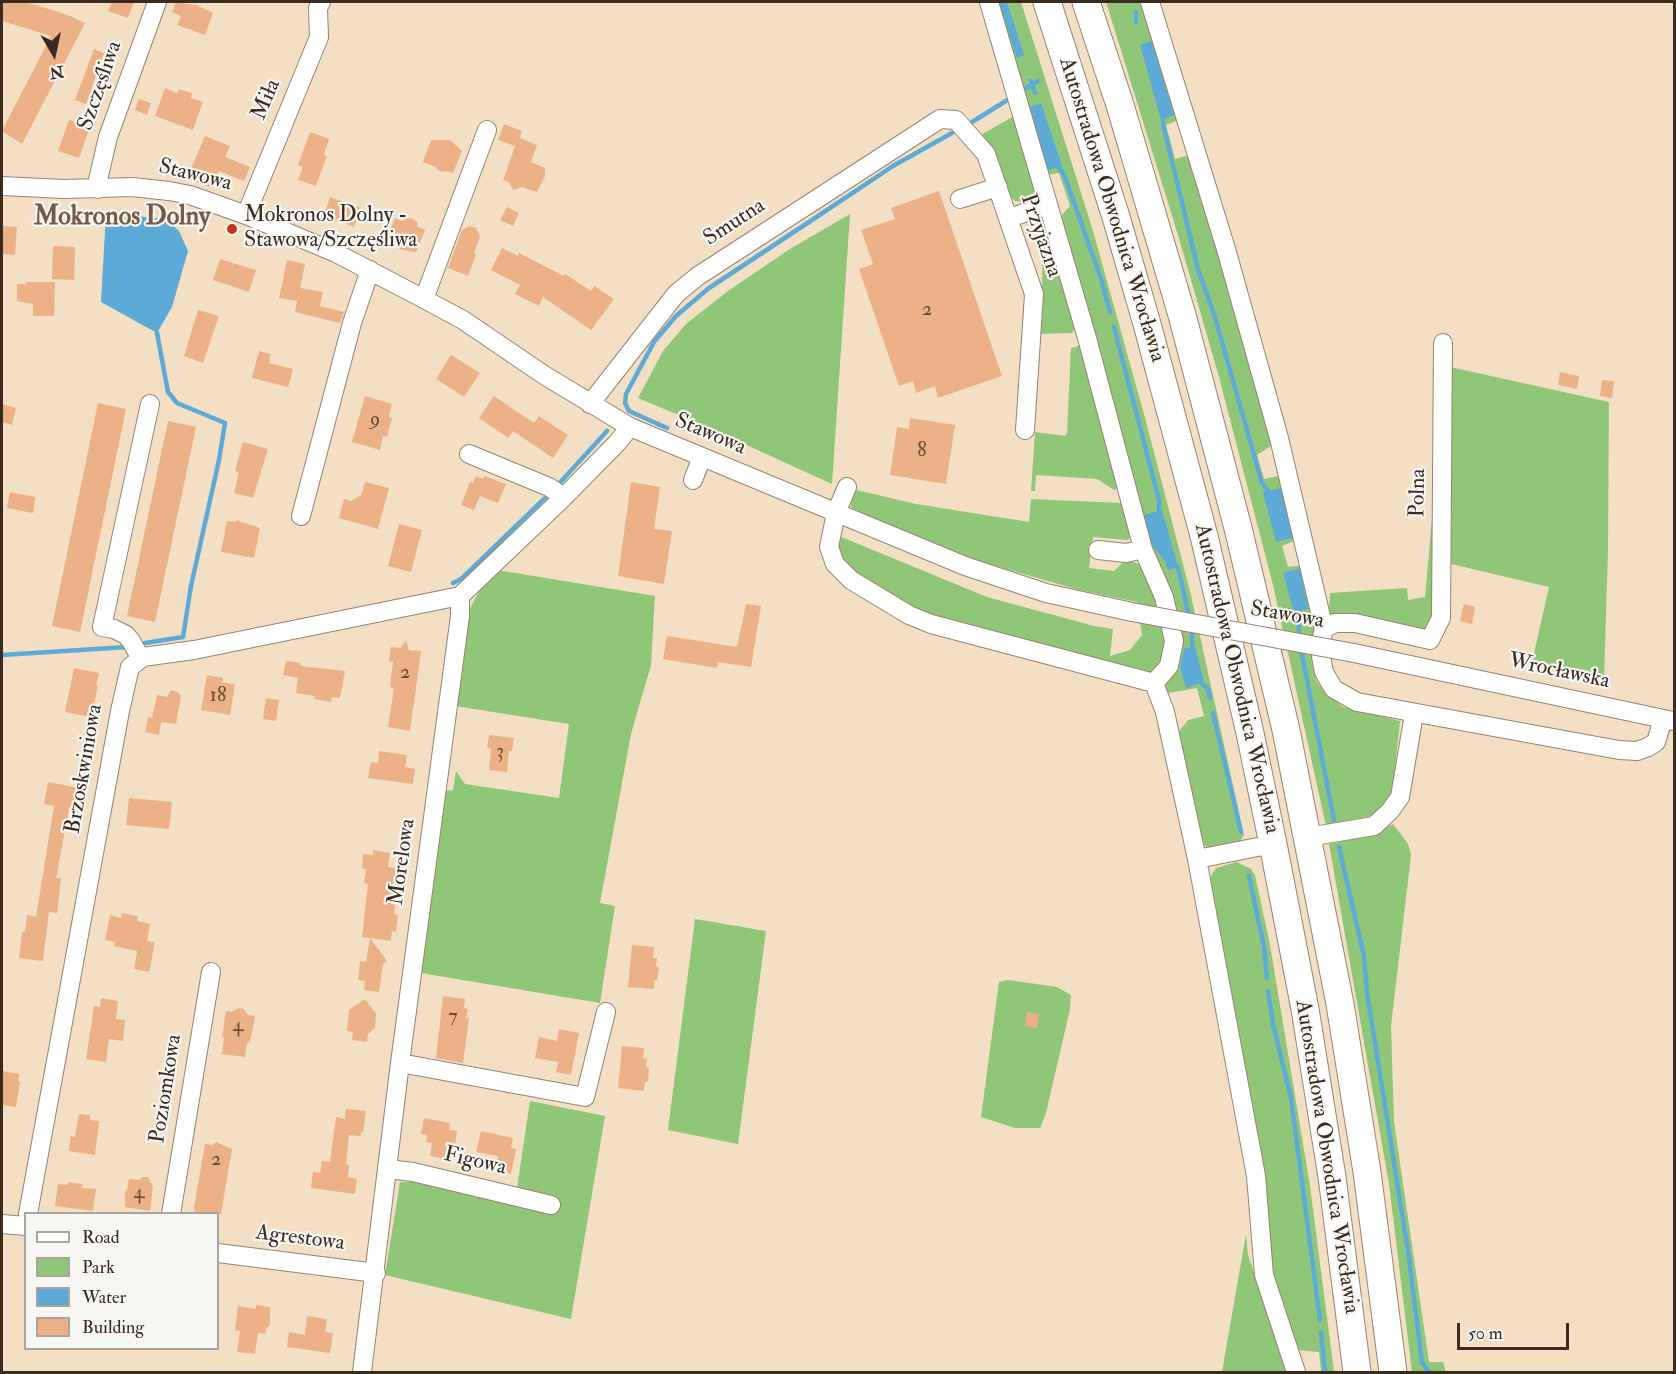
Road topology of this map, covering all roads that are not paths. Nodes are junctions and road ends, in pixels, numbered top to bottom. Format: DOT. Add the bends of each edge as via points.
graph roads {
  1 [pos="157,2"];
  2 [pos="321,2"];
  3 [pos="989,2"];
  4 [pos="1047,2"];
  5 [pos="1086,2"];
  6 [pos="1150,2"];
  7 [pos="940,119"];
  8 [pos="487,130"];
  9 [pos="2,186"];
  10 [pos="998,186"];
  11 [pos="98,189"];
  12 [pos="960,199"];
  13 [pos="1048,205"];
  14 [pos="246,215"];
  15 [pos="1009,218"];
  16 [pos="370,270"];
  17 [pos="424,299"];
  18 [pos="1443,343"];
  19 [pos="150,404"];
  20 [pos="590,404"];
  21 [pos="630,427"];
  22 [pos="1025,430"];
  23 [pos="469,454"];
  24 [pos="702,457"];
  25 [pos="693,480"];
  26 [pos="847,487"];
  27 [pos="557,492"];
  28 [pos="836,513"];
  29 [pos="301,516"];
  30 [pos="1143,549"];
  31 [pos="1098,550"];
  32 [pos="460,596"];
  33 [pos="1324,628"];
  34 [pos="141,659"];
  35 [pos="1433,670"];
  36 [pos="1154,683"];
  37 [pos="1414,714"];
  38 [pos="1669,720"];
  39 [pos="1308,837"];
  40 [pos="1274,844"];
  41 [pos="1197,859"];
  42 [pos="211,972"];
  43 [pos="606,1012"];
  44 [pos="400,1063"];
  45 [pos="388,1169"];
  46 [pos="551,1205"];
  47 [pos="28,1212"];
  48 [pos="171,1212"];
  49 [pos="2,1224"];
  50 [pos="24,1226"];
  51 [pos="219,1253"];
  52 [pos="376,1273"];
  53 [pos="362,1372"];
  54 [pos="1296,1372"];
  55 [pos="1358,1372"];
  56 [pos="1393,1372"];
  1 -- 11 [label="street, Szczęśliwa" via="108,137"];
  2 -- 14 [label="street, Miła" via="319,37"];
  3 -- 13 [label="street"];
  4 -- 40 [label="highway, Autostradowa Obwodnica Wrocławia" via="1116,217 1204,536"];
  5 -- 39 [label="highway, Autostradowa Obwodnica Wrocławia" via="1191,349 1241,540"];
  6 -- 33 [label="street" via="1279,438"];
  7 -- 10 [label="street, Przyjazna" via="956,120 986,154"];
  7 -- 20 [label="street, Smutna" via="698,276 676,294"];
  8 -- 17 [label="street"];
  9 -- 11 [label="street, Stawowa"];
  10 -- 12 [label="street"];
  10 -- 15 [label="street, Przyjazna"];
  11 -- 14 [label="street, Stawowa" via="169,191"];
  13 -- 15 [label="street"];
  13 -- 30 [label="street"];
  14 -- 16 [label="street, Stawowa"];
  15 -- 22 [label="street, Przyjazna" via="1034,294"];
  16 -- 17 [label="street, Stawowa"];
  16 -- 29 [label="street" via="352,323"];
  17 -- 20 [label="street, Stawowa"];
  18 -- 33 [label="street, Polna" via="1441,618 1430,640 1355,623 1335,623"];
  19 -- 34 [label="street" via="102,627 126,635"];
  20 -- 21 [label="street, Stawowa"];
  21 -- 24 [label="street, Stawowa"];
  21 -- 27 [label="street" via="617,443"];
  23 -- 27 [label="street"];
  24 -- 25 [label="street"];
  24 -- 28 [label="street, Stawowa"];
  26 -- 28 [label="street"];
  27 -- 32 [label="street"];
  28 -- 35 [label="street, Stawowa, bridge" via="937,556 1068,599"];
  28 -- 36 [label="street" via="829,547 835,564 851,580 909,615"];
  30 -- 31 [label="street" via="1126,553"];
  30 -- 36 [label="street" via="1164,597 1174,641 1169,666"];
  32 -- 34 [label="street"];
  32 -- 44 [label="street, Morelowa"];
  33 -- 37 [label="street" via="1321,656 1324,672 1334,689 1357,702"];
  34 -- 47 [label="street, Brzoskwiniowa" via="130,667 126,677"];
  35 -- 38 [label="street, Wrocławska"];
  36 -- 41 [label="street" via="1165,712"];
  37 -- 38 [label="street" via="1637,751 1656,742"];
  37 -- 39 [label="street" via="1400,797 1390,811 1374,825"];
  39 -- 56 [label="highway, Autostradowa Obwodnica Wrocławia" via="1344,1026"];
  40 -- 41 [label="street"];
  40 -- 55 [label="highway, Autostradowa Obwodnica Wrocławia" via="1332,1177"];
  41 -- 54 [label="street" via="1256,1176 1264,1275"];
  42 -- 48 [label="street, Poziomkowa"];
  43 -- 44 [label="street" via="585,1097"];
  44 -- 45 [label="street, Morelowa"];
  45 -- 46 [label="street, Figowa"];
  45 -- 52 [label="street, Morelowa"];
  49 -- 50 [label="street"];
  51 -- 52 [label="street, Agrestowa"];
  52 -- 53 [label="street, Morelowa"];
}
